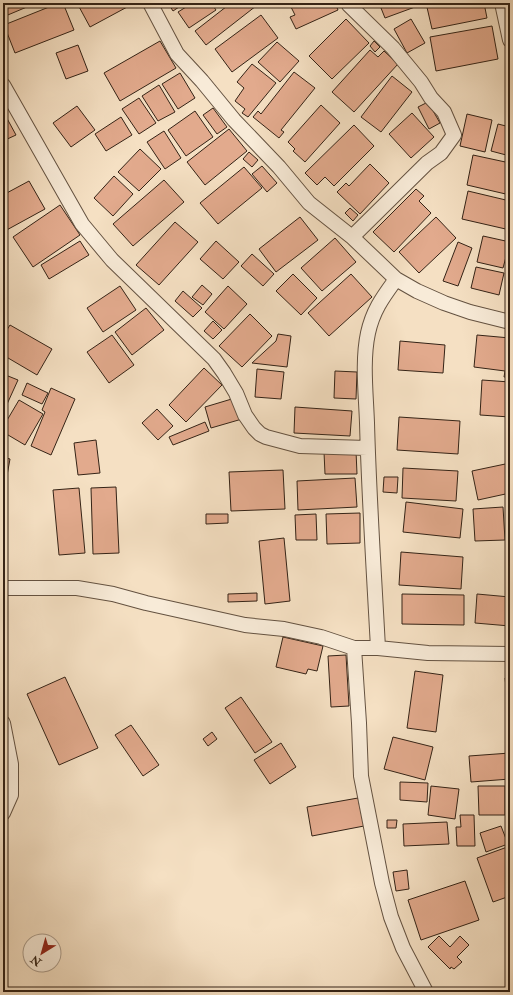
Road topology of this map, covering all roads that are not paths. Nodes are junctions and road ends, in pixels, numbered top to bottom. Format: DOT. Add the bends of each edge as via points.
graph roads {
  1 [pos="150,3"];
  2 [pos="348,3"];
  3 [pos="502,3"];
  4 [pos="508,18"];
  5 [pos="510,40"];
  6 [pos="3,85"];
  7 [pos="352,237"];
  8 [pos="396,279"];
  9 [pos="510,322"];
  10 [pos="367,448"];
  11 [pos="3,589"];
  12 [pos="354,648"];
  13 [pos="378,648"];
  14 [pos="510,654"];
  15 [pos="3,723"];
  16 [pos="3,813"];
  17 [pos="426,992"];
  1 -- 7 [label="street" via="177,54 309,203"];
  2 -- 7 [label="street" via="394,48 417,76 444,112 454,135 441,153 427,163"];
  3 -- 4 [label="street"];
  4 -- 5 [label="street"];
  6 -- 10 [label="street" via="82,224 112,260 214,359 236,393 245,415 260,434 266,438 300,446"];
  7 -- 8 [label="street"];
  8 -- 9 [label="street" via="444,303"];
  8 -- 10 [label="street" via="374,312 367,339"];
  10 -- 13 [label="street"];
  11 -- 12 [label="street" via="77,588 114,594 245,625 284,629 321,637"];
  12 -- 13 [label="street"];
  12 -- 17 [label="street" via="360,776 382,883 403,948"];
  13 -- 14 [label="street" via="428,654"];
  15 -- 16 [label="street" via="11,764 11,795"];
}
